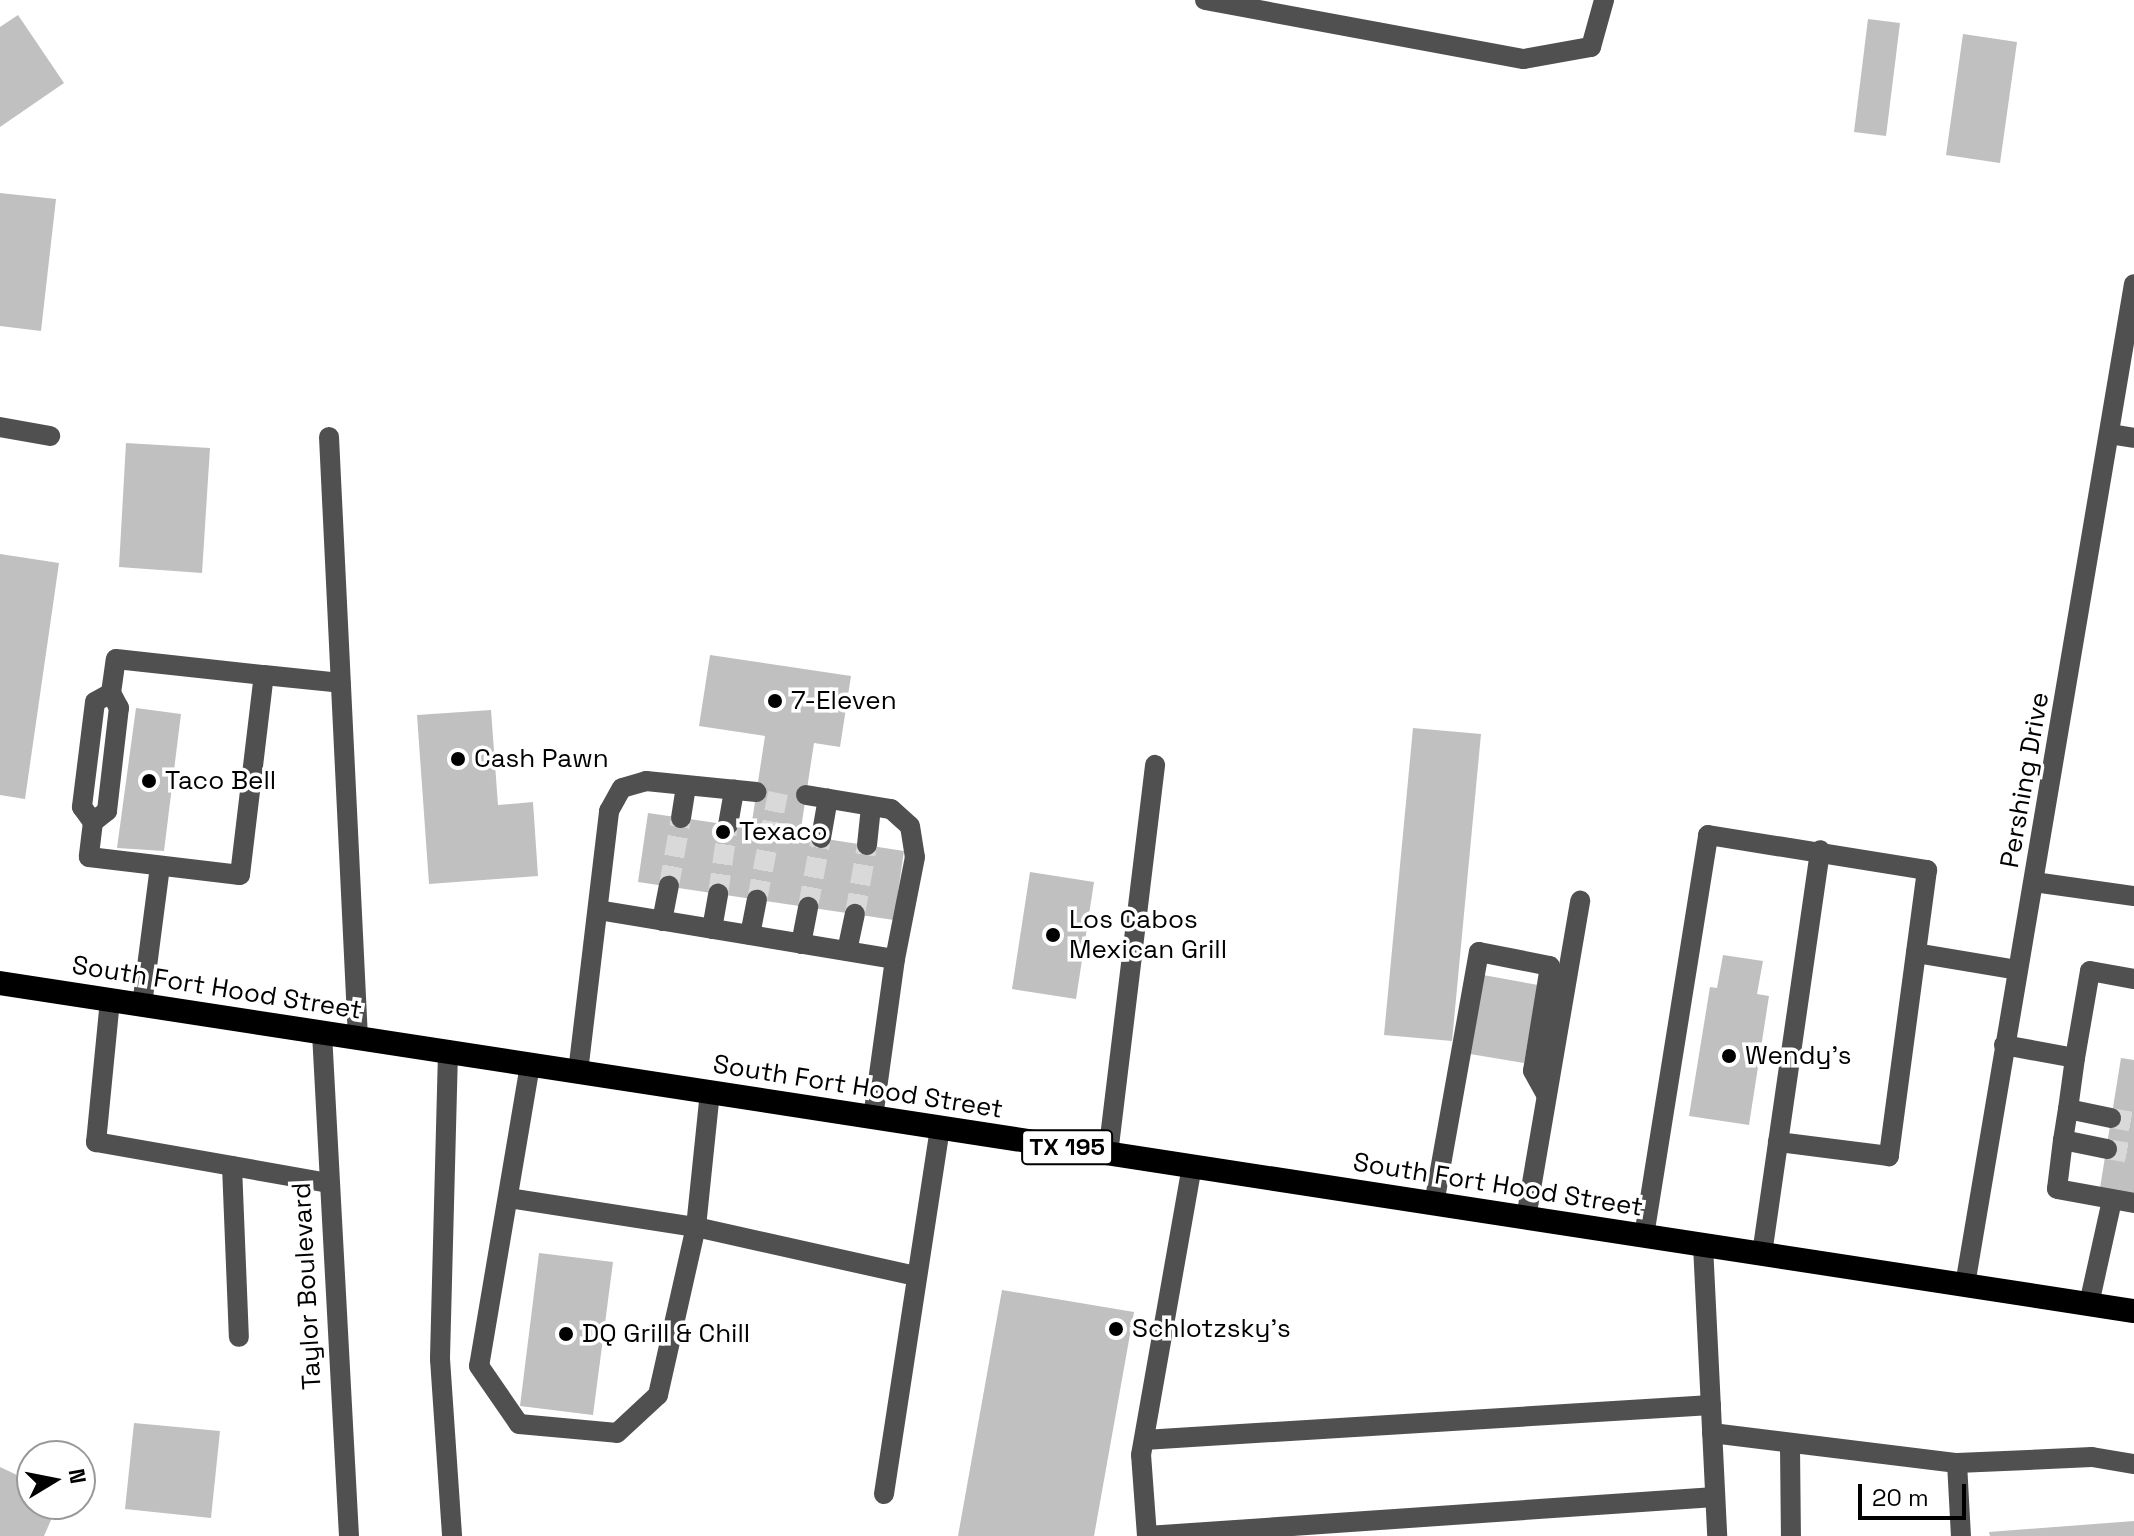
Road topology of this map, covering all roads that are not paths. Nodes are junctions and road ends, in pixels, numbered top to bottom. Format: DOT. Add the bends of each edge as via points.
graph roads {
  1 [pos="1205,0"];
  2 [pos="1604,0"];
  3 [pos="2134,284"];
  4 [pos="0,427"];
  5 [pos="2110,434"];
  6 [pos="50,436"];
  7 [pos="329,437"];
  8 [pos="2134,438"];
  9 [pos="264,675"];
  10 [pos="341,683"];
  11 [pos="1155,765"];
  12 [pos="686,785"];
  13 [pos="734,790"];
  14 [pos="756,792"];
  15 [pos="806,795"];
  16 [pos="828,799"];
  17 [pos="871,806"];
  18 [pos="681,818"];
  19 [pos="728,825"];
  20 [pos="821,838"];
  21 [pos="867,845"];
  22 [pos="1820,850"];
  23 [pos="160,867"];
  24 [pos="2034,882"];
  25 [pos="669,886"];
  26 [pos="718,894"];
  27 [pos="2134,896"];
  28 [pos="757,900"];
  29 [pos="1580,901"];
  30 [pos="808,907"];
  31 [pos="598,910"];
  32 [pos="855,914"];
  33 [pos="662,921"];
  34 [pos="712,929"];
  35 [pos="750,935"];
  36 [pos="801,944"];
  37 [pos="847,951"];
  38 [pos="1916,953"];
  39 [pos="895,959"];
  40 [pos="2018,970"];
  41 [pos="2134,979"];
  42 [pos="0,983"];
  43 [pos="110,1000"];
  44 [pos="142,1005"];
  45 [pos="322,1033"];
  46 [pos="358,1039"];
  47 [pos="2004,1045"];
  48 [pos="448,1052"];
  49 [pos="2075,1058"];
  50 [pos="530,1065"];
  51 [pos="578,1072"];
  52 [pos="710,1092"];
  53 [pos="1546,1094"];
  54 [pos="2068,1109"];
  55 [pos="873,1118"];
  56 [pos="2111,1118"];
  57 [pos="940,1128"];
  58 [pos="2063,1140"];
  59 [pos="1778,1142"];
  60 [pos="2107,1149"];
  61 [pos="1108,1154"];
  62 [pos="232,1166"];
  63 [pos="1192,1166"];
  64 [pos="328,1183"];
  65 [pos="508,1198"];
  66 [pos="2112,1200"];
  67 [pos="2134,1203"];
  68 [pos="1434,1204"];
  69 [pos="1526,1218"];
  70 [pos="696,1227"];
  71 [pos="1644,1236"];
  72 [pos="1703,1245"];
  73 [pos="1762,1254"];
  74 [pos="915,1276"];
  75 [pos="1965,1285"];
  76 [pos="2089,1304"];
  77 [pos="2134,1311"];
  78 [pos="239,1337"];
  79 [pos="1711,1405"];
  80 [pos="1712,1433"];
  81 [pos="1144,1440"];
  82 [pos="1790,1447"];
  83 [pos="1957,1463"];
  84 [pos="2134,1464"];
  85 [pos="884,1494"];
  86 [pos="1715,1497"];
  87 [pos="349,1536"];
  88 [pos="452,1536"];
  89 [pos="1147,1536"];
  90 [pos="1717,1536"];
  91 [pos="1791,1536"];
  92 [pos="1961,1536"];
  1 -- 2 [label="street" via="1524,59 1591,47"];
  3 -- 5 [label="street, Pershing Drive"];
  4 -- 6 [label="street"];
  5 -- 8 [label="street"];
  5 -- 24 [label="street, Pershing Drive"];
  7 -- 10 [label="street"];
  9 -- 10 [label="street"];
  9 -- 23 [label="street" via="240,875"];
  9 -- 23 [label="street" via="116,659 111,693 119,708 107,811 93,822 89,857"];
  10 -- 46 [label="street"];
  11 -- 61 [label="street"];
  12 -- 13 [label="street"];
  12 -- 18 [label="street"];
  12 -- 31 [label="street" via="646,781 622,788 609,811"];
  13 -- 14 [label="street"];
  13 -- 19 [label="street"];
  15 -- 16 [label="street"];
  16 -- 17 [label="street"];
  16 -- 20 [label="street"];
  17 -- 21 [label="street"];
  17 -- 39 [label="street" via="891,809 910,826 915,857"];
  22 -- 38 [label="street" via="1927,870"];
  22 -- 59 [label="street"];
  22 -- 71 [label="street" via="1708,835"];
  23 -- 44 [label="street"];
  24 -- 27 [label="street"];
  24 -- 40 [label="street, Pershing Drive"];
  25 -- 33 [label="street"];
  26 -- 34 [label="street"];
  28 -- 35 [label="street"];
  29 -- 53 [label="street"];
  30 -- 36 [label="street"];
  31 -- 33 [label="street"];
  31 -- 51 [label="street"];
  32 -- 37 [label="street"];
  33 -- 34 [label="street"];
  34 -- 35 [label="street"];
  35 -- 36 [label="street"];
  36 -- 37 [label="street"];
  37 -- 39 [label="street"];
  38 -- 40 [label="street"];
  38 -- 59 [label="street" via="1889,1156"];
  39 -- 55 [label="street"];
  40 -- 47 [label="street, Pershing Drive"];
  41 -- 49 [label="street" via="2090,971"];
  42 -- 43 [label="highway, South Fort Hood Street / TX 195"];
  43 -- 44 [label="highway, South Fort Hood Street / TX 195"];
  43 -- 62 [label="street" via="96,1142"];
  44 -- 45 [label="highway, South Fort Hood Street / TX 195"];
  45 -- 46 [label="highway, South Fort Hood Street / TX 195"];
  45 -- 64 [label="street, Taylor Boulevard"];
  46 -- 48 [label="highway, South Fort Hood Street / TX 195"];
  47 -- 49 [label="street"];
  47 -- 75 [label="street, Pershing Drive"];
  48 -- 50 [label="highway, South Fort Hood Street / TX 195"];
  48 -- 88 [label="street" via="440,1359"];
  49 -- 54 [label="street"];
  50 -- 51 [label="highway, South Fort Hood Street / TX 195"];
  50 -- 65 [label="street"];
  51 -- 52 [label="highway, South Fort Hood Street / TX 195"];
  52 -- 55 [label="highway, South Fort Hood Street / TX 195"];
  52 -- 70 [label="street"];
  53 -- 68 [label="street" via="1533,1071 1550,966 1479,952"];
  53 -- 69 [label="street"];
  54 -- 56 [label="street"];
  54 -- 58 [label="street"];
  55 -- 57 [label="highway, South Fort Hood Street / TX 195"];
  57 -- 61 [label="highway, South Fort Hood Street / TX 195"];
  57 -- 74 [label="street"];
  58 -- 60 [label="street"];
  58 -- 66 [label="street" via="2057,1189"];
  59 -- 73 [label="street"];
  61 -- 63 [label="highway, South Fort Hood Street / TX 195"];
  62 -- 64 [label="street"];
  62 -- 78 [label="street"];
  63 -- 68 [label="highway, South Fort Hood Street / TX 195"];
  63 -- 81 [label="street"];
  64 -- 87 [label="street, Taylor Boulevard"];
  65 -- 70 [label="street"];
  65 -- 70 [label="street" via="479,1366 519,1424 617,1433 658,1395"];
  66 -- 67 [label="street"];
  66 -- 76 [label="street"];
  68 -- 69 [label="highway, South Fort Hood Street / TX 195"];
  69 -- 71 [label="highway, South Fort Hood Street / TX 195"];
  70 -- 74 [label="street"];
  71 -- 72 [label="highway, South Fort Hood Street / TX 195"];
  72 -- 73 [label="highway, South Fort Hood Street / TX 195"];
  72 -- 79 [label="street"];
  73 -- 75 [label="highway, South Fort Hood Street / TX 195"];
  74 -- 85 [label="street"];
  75 -- 76 [label="highway, South Fort Hood Street / TX 195"];
  76 -- 77 [label="highway, South Fort Hood Street / TX 195"];
  79 -- 80 [label="street"];
  79 -- 81 [label="street"];
  80 -- 82 [label="street"];
  80 -- 86 [label="street"];
  81 -- 89 [label="street"];
  82 -- 83 [label="street"];
  82 -- 91 [label="street"];
  83 -- 84 [label="street" via="2092,1457"];
  83 -- 92 [label="street"];
  86 -- 89 [label="street"];
  86 -- 90 [label="street"];
}
